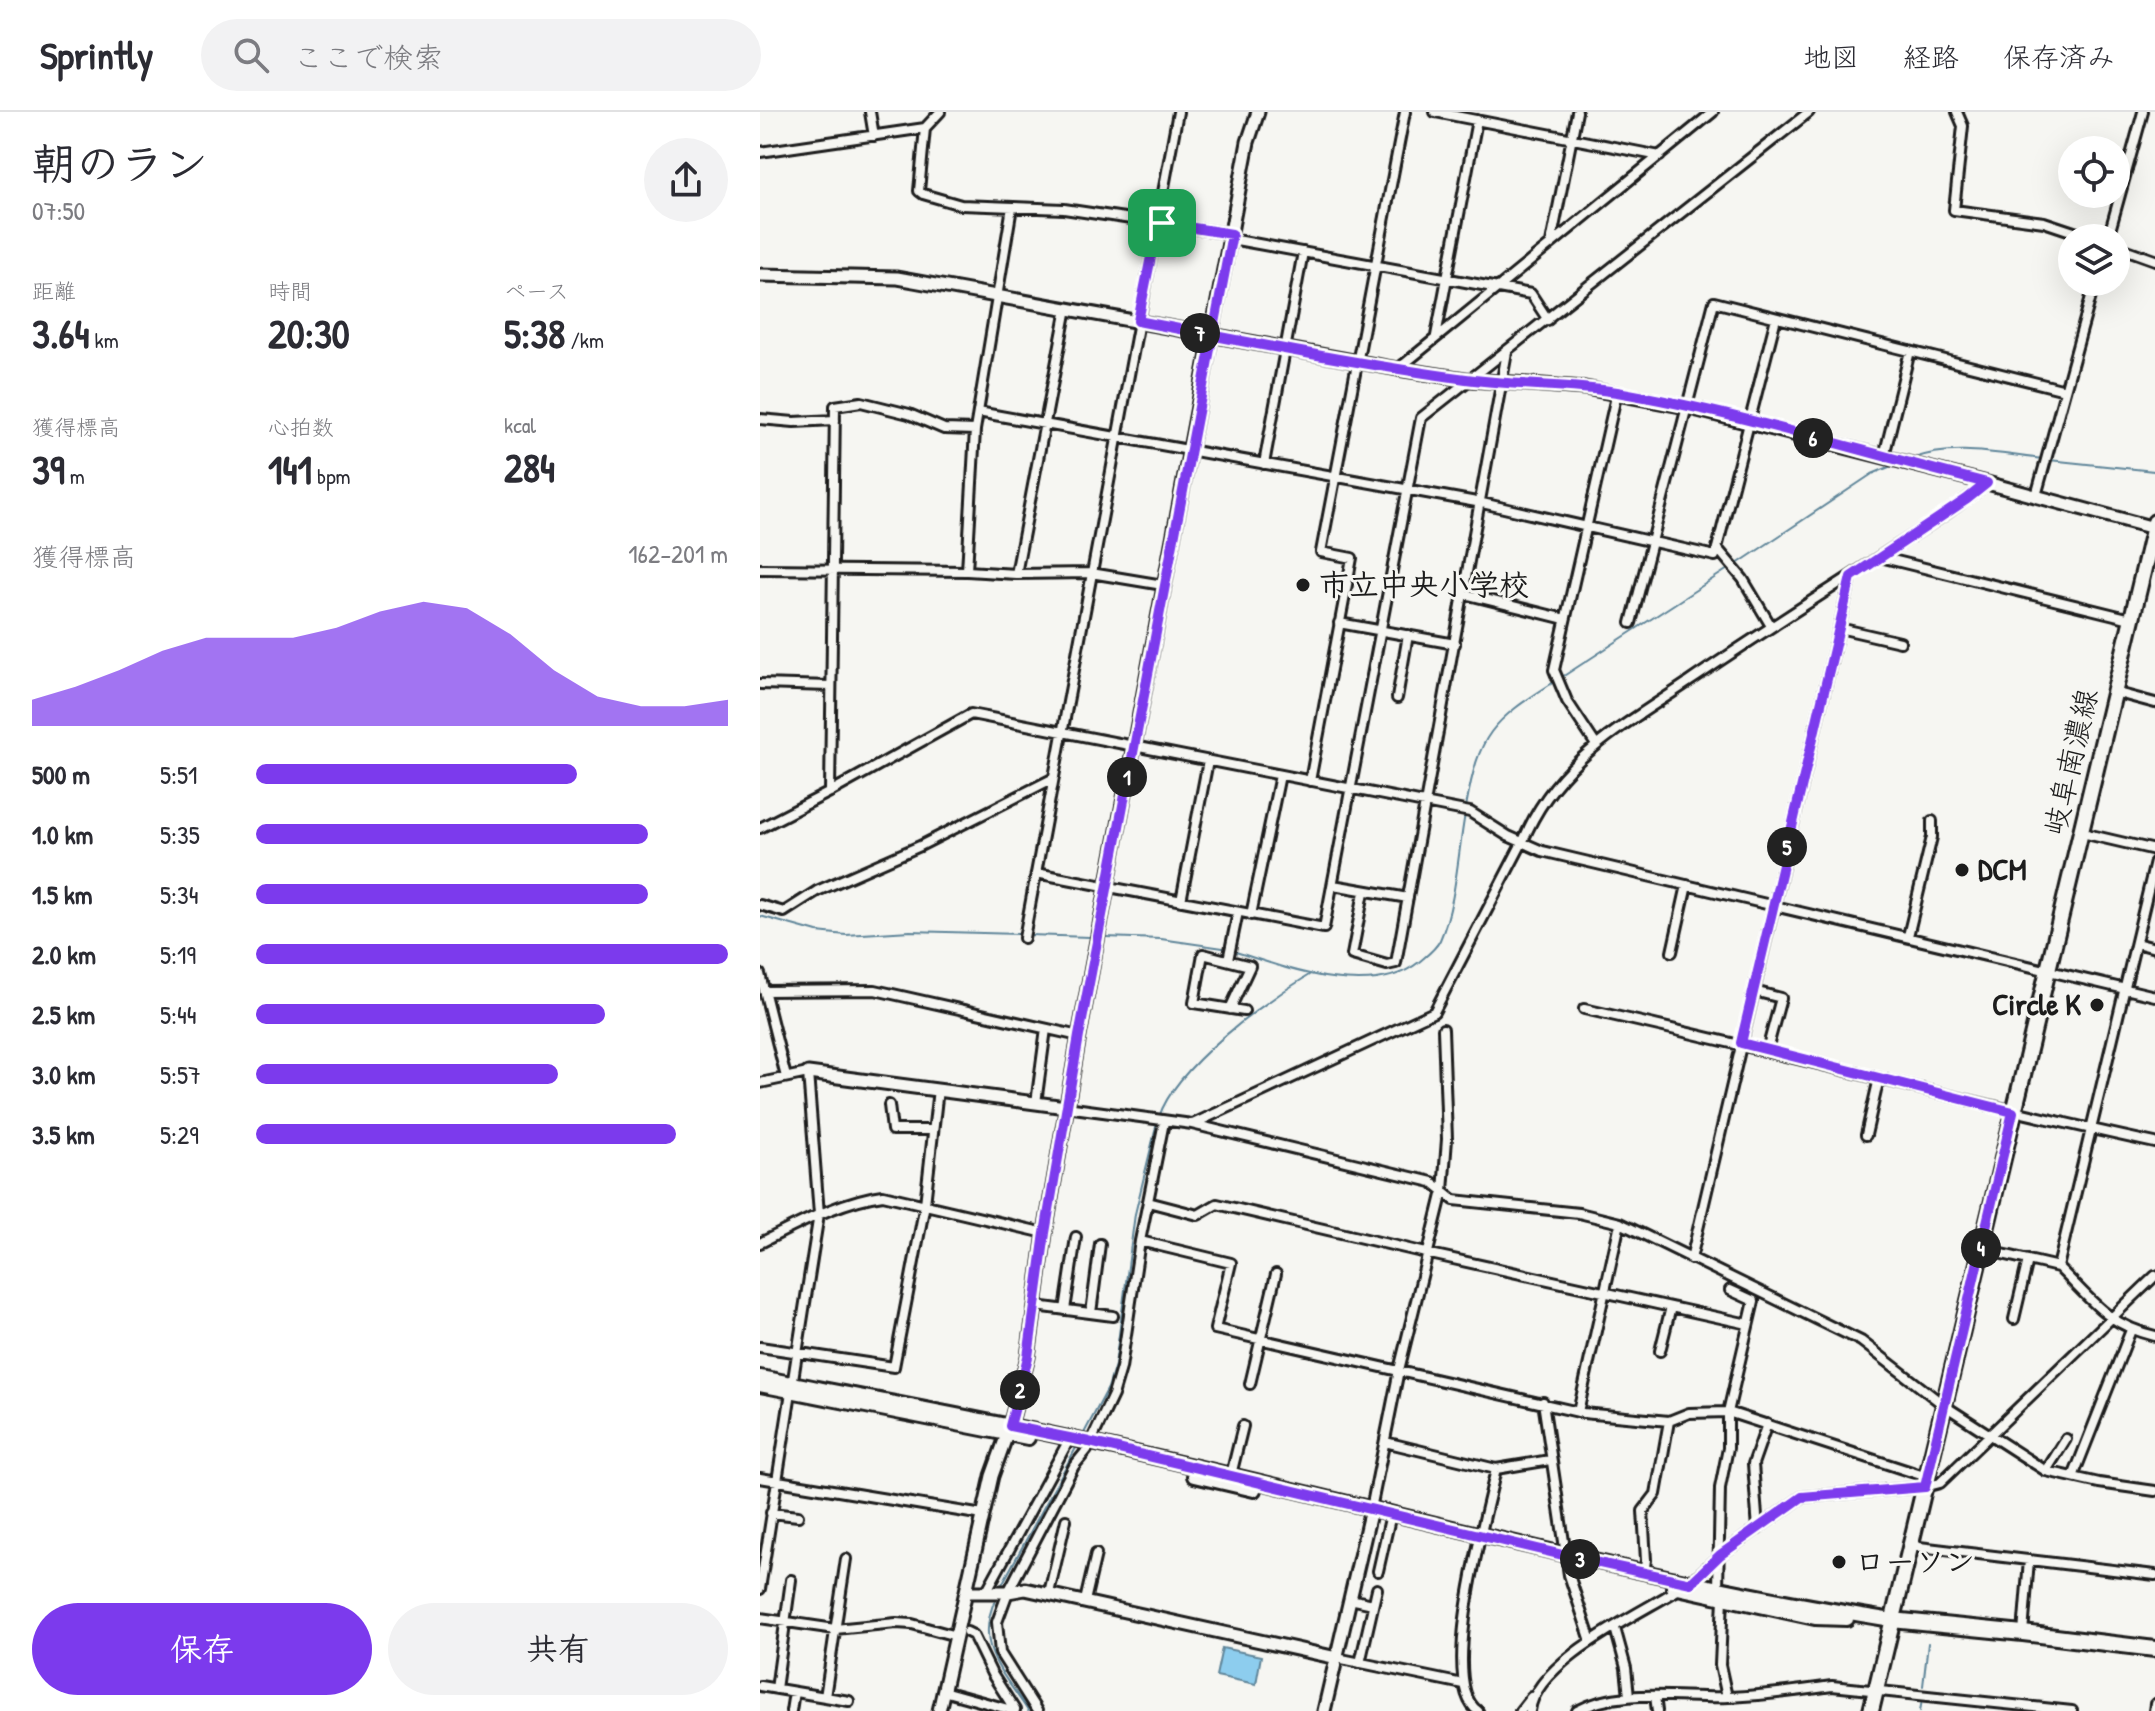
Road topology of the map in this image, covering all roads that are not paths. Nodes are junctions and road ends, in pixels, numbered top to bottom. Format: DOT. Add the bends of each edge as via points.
graph roads {
  1 [pos="870,112"];
  2 [pos="940,112"];
  3 [pos="1178,112"];
  4 [pos="1258,112"];
  5 [pos="1405,112"];
  6 [pos="1435,112"];
  7 [pos="1577,112"];
  8 [pos="1713,112"];
  9 [pos="1809,112"];
  10 [pos="1957,112"];
  11 [pos="2143,112"];
  12 [pos="1477,120"];
  13 [pos="925,128"];
  14 [pos="874,136"];
  15 [pos="1572,139"];
  16 [pos="760,152"];
  17 [pos="1660,156"];
  18 [pos="1012,207"];
  19 [pos="1158,222"];
  20 [pos="2112,224"];
  21 [pos="2058,227"];
  22 [pos="1231,236"];
  23 [pos="1551,243"];
  24 [pos="2130,251"];
  25 [pos="1303,252"];
  26 [pos="2155,260"];
  27 [pos="1376,266"];
  28 [pos="760,275"];
  29 [pos="1447,278"];
  30 [pos="1497,288"];
  31 [pos="996,296"];
  32 [pos="2091,296"];
  33 [pos="1067,308"];
  34 [pos="1776,318"];
  35 [pos="1548,320"];
  36 [pos="1138,321"];
  37 [pos="1213,335"];
  38 [pos="1436,337"];
  39 [pos="1285,349"];
  40 [pos="1507,351"];
  41 [pos="1910,351"];
  42 [pos="1358,362"];
  43 [pos="1398,369"];
  44 [pos="1471,380"];
  45 [pos="1503,383"];
  46 [pos="2065,390"];
  47 [pos="1617,392"];
  48 [pos="1686,407"];
  49 [pos="978,412"];
  50 [pos="760,419"];
  51 [pos="835,420"];
  52 [pos="1750,422"];
  53 [pos="1045,424"];
  54 [pos="975,430"];
  55 [pos="1116,437"];
  56 [pos="1190,450"];
  57 [pos="1885,456"];
  58 [pos="1264,464"];
  59 [pos="1335,477"];
  60 [pos="1987,483"];
  61 [pos="1408,491"];
  62 [pos="2036,496"];
  63 [pos="1482,503"];
  64 [pos="2155,527"];
  65 [pos="1586,528"];
  66 [pos="1652,542"];
  67 [pos="1717,548"];
  68 [pos="1880,557"];
  69 [pos="760,569"];
  70 [pos="832,571"];
  71 [pos="967,571"];
  72 [pos="1091,573"];
  73 [pos="1016,574"];
  74 [pos="1851,577"];
  75 [pos="1163,585"];
  76 [pos="1465,594"];
  77 [pos="1565,619"];
  78 [pos="2131,619"];
  79 [pos="1339,623"];
  80 [pos="1631,623"];
  81 [pos="1771,626"];
  82 [pos="1839,628"];
  83 [pos="1382,630"];
  84 [pos="1408,635"];
  85 [pos="1900,642"];
  86 [pos="1455,644"];
  87 [pos="760,684"];
  88 [pos="831,686"];
  89 [pos="2114,692"];
  90 [pos="1397,698"];
  91 [pos="2155,703"];
  92 [pos="1060,732"];
  93 [pos="1596,745"];
  94 [pos="1133,747"];
  95 [pos="1208,761"];
  96 [pos="1280,775"];
  97 [pos="1052,779"];
  98 [pos="1310,781"];
  99 [pos="1351,789"];
  100 [pos="830,792"];
  101 [pos="1426,804"];
  102 [pos="1932,821"];
  103 [pos="760,828"];
  104 [pos="2082,833"];
  105 [pos="1523,841"];
  106 [pos="2155,850"];
  107 [pos="2155,862"];
  108 [pos="1036,873"];
  109 [pos="1333,885"];
  110 [pos="1687,885"];
  111 [pos="1107,887"];
  112 [pos="1364,892"];
  113 [pos="1408,898"];
  114 [pos="1181,901"];
  115 [pos="1774,904"];
  116 [pos="760,905"];
  117 [pos="1238,912"];
  118 [pos="1251,915"];
  119 [pos="1908,936"];
  120 [pos="1024,938"];
  121 [pos="2136,943"];
  122 [pos="2155,948"];
  123 [pos="1672,952"];
  124 [pos="1228,960"];
  125 [pos="2050,969"];
  126 [pos="760,974"];
  127 [pos="2125,988"];
  128 [pos="764,991"];
  129 [pos="1754,991"];
  130 [pos="2155,996"];
  131 [pos="1230,1009"];
  132 [pos="1584,1009"];
  133 [pos="1244,1011"];
  134 [pos="1046,1029"];
  135 [pos="1443,1029"];
  136 [pos="1079,1036"];
  137 [pos="1741,1043"];
  138 [pos="1767,1050"];
  139 [pos="808,1073"];
  140 [pos="786,1077"];
  141 [pos="1879,1078"];
  142 [pos="760,1083"];
  143 [pos="938,1089"];
  144 [pos="1036,1103"];
  145 [pos="889,1105"];
  146 [pos="1066,1107"];
  147 [pos="2013,1112"];
  148 [pos="1160,1121"];
  149 [pos="1192,1124"];
  150 [pos="2091,1129"];
  151 [pos="933,1130"];
  152 [pos="1866,1135"];
  153 [pos="2155,1143"];
  154 [pos="1443,1191"];
  155 [pos="1148,1202"];
  156 [pos="925,1204"];
  157 [pos="819,1214"];
  158 [pos="1620,1223"];
  159 [pos="1045,1233"];
  160 [pos="1076,1237"];
  161 [pos="1140,1241"];
  162 [pos="760,1243"];
  163 [pos="1100,1244"];
  164 [pos="1981,1249"];
  165 [pos="1426,1253"];
  166 [pos="1691,1259"];
  167 [pos="2028,1260"];
  168 [pos="2058,1267"];
  169 [pos="1276,1274"];
  170 [pos="2155,1276"];
  171 [pos="1730,1290"];
  172 [pos="1605,1292"];
  173 [pos="1036,1306"];
  174 [pos="1671,1307"];
  175 [pos="1065,1310"];
  176 [pos="1091,1313"];
  177 [pos="1113,1316"];
  178 [pos="2014,1319"];
  179 [pos="2110,1319"];
  180 [pos="1748,1324"];
  181 [pos="2131,1330"];
  182 [pos="2155,1336"];
  183 [pos="1260,1341"];
  184 [pos="760,1347"];
  185 [pos="1660,1351"];
  186 [pos="797,1352"];
  187 [pos="1399,1370"];
  188 [pos="760,1377"];
  189 [pos="1250,1384"];
  190 [pos="760,1385"];
  191 [pos="790,1387"];
  192 [pos="1543,1402"];
  193 [pos="1945,1406"];
  194 [pos="1578,1412"];
  195 [pos="1728,1412"];
  196 [pos="1669,1421"];
  197 [pos="1767,1424"];
  198 [pos="1243,1426"];
  199 [pos="1008,1430"];
  200 [pos="1989,1434"];
  201 [pos="2066,1439"];
  202 [pos="1385,1442"];
  203 [pos="1078,1444"];
  204 [pos="1550,1460"];
  205 [pos="1496,1469"];
  206 [pos="2046,1471"];
  207 [pos="2073,1477"];
  208 [pos="760,1478"];
  209 [pos="1230,1480"];
  210 [pos="776,1481"];
  211 [pos="1926,1482"];
  212 [pos="2155,1491"];
  213 [pos="771,1513"];
  214 [pos="1370,1513"];
  215 [pos="983,1515"];
  216 [pos="798,1516"];
  217 [pos="1390,1518"];
  218 [pos="1066,1520"];
  219 [pos="1758,1529"];
  220 [pos="1480,1540"];
  221 [pos="1911,1546"];
  222 [pos="1096,1554"];
  223 [pos="1720,1555"];
  224 [pos="846,1559"];
  225 [pos="1568,1559"];
  226 [pos="2029,1560"];
  227 [pos="1378,1571"];
  228 [pos="1644,1573"];
  229 [pos="2155,1575"];
  230 [pos="791,1580"];
  231 [pos="1685,1586"];
  232 [pos="760,1589"];
  233 [pos="1377,1589"];
  234 [pos="967,1592"];
  235 [pos="998,1592"];
  236 [pos="1049,1593"];
  237 [pos="1720,1594"];
  238 [pos="1350,1599"];
  239 [pos="1085,1601"];
  240 [pos="1373,1604"];
  241 [pos="760,1618"];
  242 [pos="1892,1620"];
  243 [pos="785,1622"];
  244 [pos="1615,1628"];
  245 [pos="835,1629"];
  246 [pos="2023,1633"];
  247 [pos="961,1634"];
  248 [pos="1591,1641"];
  249 [pos="2155,1649"];
  250 [pos="1337,1658"];
  251 [pos="1360,1663"];
  252 [pos="1463,1684"];
  253 [pos="760,1686"];
  254 [pos="776,1689"];
  255 [pos="1877,1690"];
  256 [pos="943,1691"];
  257 [pos="794,1692"];
  258 [pos="1531,1696"];
  259 [pos="1629,1696"];
  260 [pos="1655,1696"];
  261 [pos="828,1697"];
  262 [pos="1727,1697"];
  263 [pos="849,1701"];
  264 [pos="2155,1704"];
  265 [pos="1015,1710"];
  266 [pos="2062,1710"];
  267 [pos="791,1711"];
  268 [pos="830,1711"];
  269 [pos="939,1711"];
  270 [pos="1037,1711"];
  271 [pos="1324,1711"];
  272 [pos="1478,1711"];
  273 [pos="1520,1711"];
  274 [pos="1530,1711"];
  275 [pos="1577,1711"];
  276 [pos="1657,1711"];
  277 [pos="1871,1711"];
  278 [pos="2072,1711"];
  279 [pos="2154,1711"];
  1 -- 14 [label="street"];
  2 -- 13 [label="street"];
  3 -- 19 [label="street"];
  4 -- 22 [label="street"];
  5 -- 27 [label="street"];
  6 -- 12 [label="street"];
  7 -- 15 [label="street"];
  8 -- 17 [label="street"];
  9 -- 35 [label="street"];
  10 -- 21 [label="street" via="1963,126 1954,210"];
  11 -- 20 [label="street"];
  12 -- 15 [label="street"];
  12 -- 29 [label="street"];
  13 -- 14 [label="street"];
  13 -- 18 [label="street" via="919,191 961,205"];
  14 -- 16 [label="street"];
  15 -- 17 [label="street"];
  15 -- 23 [label="street"];
  17 -- 23 [label="street"];
  18 -- 19 [label="street"];
  18 -- 31 [label="street"];
  19 -- 22 [label="street"];
  19 -- 36 [label="street"];
  22 -- 25 [label="street"];
  22 -- 37 [label="street"];
  23 -- 30 [label="street"];
  24 -- 26 [label="street"];
  25 -- 27 [label="street"];
  25 -- 39 [label="street"];
  27 -- 29 [label="street"];
  27 -- 42 [label="street"];
  28 -- 31 [label="street" via="897,278"];
  29 -- 30 [label="street"];
  29 -- 38 [label="street"];
  30 -- 35 [label="street" via="1531,294"];
  30 -- 38 [label="street"];
  31 -- 33 [label="street"];
  31 -- 49 [label="street"];
  32 -- 46 [label="street"];
  33 -- 36 [label="street"];
  33 -- 53 [label="street"];
  34 -- 41 [label="street"];
  34 -- 48 [label="street" via="1714,302"];
  34 -- 52 [label="street"];
  35 -- 40 [label="street"];
  36 -- 37 [label="street"];
  36 -- 55 [label="street"];
  37 -- 39 [label="street"];
  37 -- 56 [label="street"];
  38 -- 43 [label="street"];
  39 -- 42 [label="street"];
  39 -- 58 [label="street"];
  40 -- 44 [label="street"];
  40 -- 45 [label="street"];
  41 -- 46 [label="street"];
  41 -- 57 [label="street"];
  42 -- 43 [label="street"];
  42 -- 59 [label="street"];
  43 -- 44 [label="street"];
  44 -- 45 [label="street"];
  44 -- 61 [label="street" via="1421,418"];
  45 -- 47 [label="street"];
  45 -- 63 [label="street"];
  46 -- 62 [label="street"];
  47 -- 48 [label="street"];
  47 -- 65 [label="street"];
  48 -- 52 [label="street"];
  48 -- 66 [label="street"];
  49 -- 53 [label="street"];
  49 -- 54 [label="street"];
  50 -- 51 [label="street"];
  51 -- 54 [label="street" via="835,406 861,402 944,429"];
  51 -- 70 [label="street"];
  52 -- 57 [label="street"];
  52 -- 67 [label="street"];
  53 -- 55 [label="street"];
  53 -- 73 [label="street"];
  54 -- 71 [label="street"];
  55 -- 56 [label="street"];
  55 -- 72 [label="street"];
  56 -- 58 [label="street"];
  56 -- 75 [label="street"];
  57 -- 60 [label="street"];
  58 -- 59 [label="street"];
  59 -- 61 [label="street"];
  59 -- 79 [label="street" via="1321,552 1352,558"];
  60 -- 62 [label="street"];
  60 -- 68 [label="street"];
  61 -- 63 [label="street"];
  61 -- 83 [label="street"];
  62 -- 64 [label="street"];
  63 -- 65 [label="street"];
  63 -- 76 [label="street"];
  64 -- 78 [label="main road, 岐阜南濃線"];
  65 -- 66 [label="street"];
  65 -- 77 [label="street"];
  66 -- 67 [label="street" via="1715,556"];
  66 -- 80 [label="street"];
  67 -- 81 [label="street"];
  68 -- 74 [label="street"];
  68 -- 78 [label="street"];
  69 -- 70 [label="street"];
  70 -- 71 [label="street"];
  70 -- 88 [label="street"];
  71 -- 73 [label="street"];
  72 -- 73 [label="street"];
  72 -- 75 [label="street"];
  72 -- 92 [label="street"];
  74 -- 81 [label="street"];
  74 -- 82 [label="street"];
  75 -- 94 [label="street"];
  76 -- 77 [label="street"];
  76 -- 86 [label="street"];
  77 -- 93 [label="street" via="1554,670"];
  78 -- 89 [label="main road, 岐阜南濃線"];
  79 -- 83 [label="street"];
  79 -- 98 [label="street"];
  81 -- 93 [label="street"];
  82 -- 85 [label="street"];
  82 -- 115 [label="street"];
  83 -- 84 [label="street"];
  83 -- 99 [label="street"];
  84 -- 86 [label="street"];
  84 -- 90 [label="street"];
  86 -- 101 [label="street"];
  87 -- 88 [label="street"];
  88 -- 100 [label="street"];
  89 -- 91 [label="street"];
  89 -- 104 [label="main road, 岐阜南濃線"];
  92 -- 94 [label="street"];
  92 -- 97 [label="street"];
  92 -- 100 [label="street" via="971,714"];
  93 -- 105 [label="street" via="1554,784"];
  94 -- 95 [label="street"];
  94 -- 111 [label="street"];
  95 -- 96 [label="street"];
  95 -- 114 [label="street"];
  96 -- 98 [label="street"];
  96 -- 118 [label="street"];
  97 -- 108 [label="street"];
  97 -- 116 [label="street" via="817,891 784,912"];
  98 -- 99 [label="street"];
  99 -- 101 [label="street"];
  99 -- 109 [label="street"];
  100 -- 103 [label="street"];
  101 -- 105 [label="street" via="1470,812"];
  101 -- 113 [label="street"];
  102 -- 119 [label="street"];
  104 -- 106 [label="street"];
  104 -- 125 [label="main road, 岐阜南濃線"];
  105 -- 110 [label="street" via="1542,851"];
  105 -- 149 [label="street" via="1434,1012"];
  107 -- 121 [label="street"];
  108 -- 111 [label="street"];
  108 -- 120 [label="street"];
  109 -- 112 [label="street"];
  109 -- 118 [label="street" via="1324,928"];
  110 -- 115 [label="street"];
  110 -- 123 [label="street"];
  111 -- 114 [label="street"];
  111 -- 136 [label="street"];
  112 -- 113 [label="street"];
  112 -- 113 [label="street" via="1352,955 1387,965 1396,963"];
  114 -- 117 [label="street"];
  115 -- 119 [label="street"];
  115 -- 129 [label="street"];
  117 -- 118 [label="street"];
  117 -- 124 [label="street"];
  119 -- 125 [label="street"];
  121 -- 122 [label="street"];
  121 -- 127 [label="street"];
  124 -- 131 [label="street" via="1250,966"];
  124 -- 131 [label="street" via="1203,954 1194,1003"];
  125 -- 127 [label="street"];
  125 -- 147 [label="main road, 岐阜南濃線"];
  126 -- 128 [label="street"];
  127 -- 130 [label="street"];
  127 -- 150 [label="street"];
  128 -- 134 [label="street" via="875,990"];
  128 -- 140 [label="street"];
  129 -- 137 [label="street"];
  129 -- 138 [label="street" via="1781,998"];
  131 -- 133 [label="street"];
  132 -- 137 [label="street"];
  134 -- 136 [label="street"];
  134 -- 144 [label="street"];
  135 -- 154 [label="street"];
  136 -- 146 [label="street"];
  137 -- 138 [label="street"];
  137 -- 166 [label="street"];
  138 -- 141 [label="street"];
  139 -- 140 [label="street"];
  139 -- 143 [label="street"];
  139 -- 157 [label="street"];
  140 -- 142 [label="street"];
  141 -- 147 [label="street"];
  141 -- 152 [label="street"];
  143 -- 144 [label="street"];
  143 -- 151 [label="street"];
  144 -- 146 [label="street"];
  145 -- 151 [label="street" via="892,1130"];
  146 -- 148 [label="street"];
  146 -- 159 [label="street"];
  147 -- 150 [label="street"];
  147 -- 164 [label="main road, 岐阜南濃線"];
  148 -- 149 [label="street"];
  148 -- 155 [label="street"];
  149 -- 154 [label="street" via="1432,1182"];
  150 -- 153 [label="street"];
  150 -- 168 [label="street"];
  151 -- 156 [label="street"];
  154 -- 158 [label="street" via="1454,1200 1579,1213"];
  154 -- 165 [label="street"];
  155 -- 161 [label="street"];
  155 -- 165 [label="street" via="1198,1215 1217,1204"];
  156 -- 157 [label="street" via="883,1195"];
  156 -- 159 [label="street"];
  156 -- 186 [label="street" via="894,1367"];
  157 -- 162 [label="street"];
  157 -- 186 [label="street"];
  158 -- 166 [label="street"];
  158 -- 172 [label="street"];
  159 -- 173 [label="street"];
  160 -- 175 [label="street"];
  161 -- 183 [label="street" via="1231,1263 1215,1329"];
  161 -- 203 [label="street" via="1113,1395"];
  163 -- 176 [label="street"];
  164 -- 167 [label="street"];
  164 -- 193 [label="main road, 岐阜南濃線"];
  165 -- 172 [label="street"];
  165 -- 187 [label="street"];
  166 -- 193 [label="street" via="1861,1341"];
  167 -- 168 [label="street"];
  167 -- 178 [label="street"];
  168 -- 179 [label="street"];
  169 -- 183 [label="street"];
  170 -- 179 [label="street"];
  171 -- 180 [label="street" via="1754,1301"];
  172 -- 174 [label="street"];
  172 -- 194 [label="street"];
  173 -- 175 [label="street"];
  173 -- 199 [label="street"];
  174 -- 180 [label="street"];
  174 -- 185 [label="street"];
  175 -- 176 [label="street"];
  176 -- 177 [label="street"];
  179 -- 181 [label="street"];
  179 -- 200 [label="street"];
  180 -- 195 [label="street"];
  181 -- 182 [label="street"];
  181 -- 207 [label="street"];
  183 -- 187 [label="street"];
  183 -- 189 [label="street"];
  184 -- 186 [label="street"];
  186 -- 191 [label="street"];
  187 -- 192 [label="street"];
  187 -- 202 [label="street"];
  188 -- 191 [label="main road"];
  190 -- 191 [label="main road"];
  191 -- 199 [label="main road"];
  191 -- 210 [label="street"];
  192 -- 194 [label="street"];
  192 -- 204 [label="street"];
  193 -- 200 [label="street"];
  193 -- 211 [label="main road, 岐阜南濃線"];
  194 -- 196 [label="street"];
  195 -- 196 [label="street" via="1689,1413"];
  195 -- 197 [label="street"];
  195 -- 223 [label="street"];
  196 -- 228 [label="street" via="1656,1494 1643,1511"];
  197 -- 211 [label="street"];
  197 -- 219 [label="street" via="1753,1464"];
  198 -- 209 [label="street"];
  199 -- 203 [label="main road"];
  199 -- 215 [label="street"];
  200 -- 206 [label="street"];
  200 -- 211 [label="street" via="1940,1483"];
  201 -- 206 [label="street"];
  202 -- 205 [label="street"];
  202 -- 214 [label="street"];
  203 -- 209 [label="main road"];
  203 -- 235 [label="street"];
  203 -- 235 [label="street" via="1074,1466"];
  204 -- 205 [label="street"];
  204 -- 225 [label="street"];
  205 -- 220 [label="street"];
  206 -- 207 [label="street"];
  207 -- 212 [label="street"];
  208 -- 210 [label="street"];
  209 -- 214 [label="main road"];
  210 -- 213 [label="street"];
  210 -- 215 [label="street"];
  211 -- 219 [label="street" via="1802,1497"];
  211 -- 221 [label="main road, 岐阜南濃線"];
  213 -- 216 [label="street"];
  213 -- 232 [label="street"];
  214 -- 217 [label="main road"];
  214 -- 238 [label="street"];
  215 -- 234 [label="street"];
  217 -- 220 [label="main road"];
  217 -- 227 [label="street"];
  218 -- 236 [label="street"];
  219 -- 223 [label="street"];
  220 -- 225 [label="main road"];
  220 -- 252 [label="street" via="1462,1626"];
  221 -- 226 [label="street"];
  221 -- 242 [label="main road, 岐阜南濃線"];
  222 -- 239 [label="street"];
  223 -- 231 [label="street"];
  223 -- 237 [label="street"];
  224 -- 245 [label="street"];
  225 -- 228 [label="main road"];
  225 -- 231 [label="main road"];
  225 -- 248 [label="street"];
  226 -- 229 [label="street"];
  226 -- 246 [label="street"];
  228 -- 231 [label="main road"];
  230 -- 243 [label="street"];
  231 -- 237 [label="main road"];
  231 -- 244 [label="street"];
  233 -- 240 [label="street"];
  234 -- 235 [label="street"];
  234 -- 247 [label="street"];
  235 -- 236 [label="street"];
  235 -- 270 [label="street" via="1000,1653"];
  236 -- 239 [label="street"];
  237 -- 242 [label="main road"];
  237 -- 262 [label="street" via="1720,1665"];
  238 -- 240 [label="street"];
  238 -- 250 [label="street"];
  239 -- 250 [label="street"];
  240 -- 251 [label="street"];
  241 -- 243 [label="street"];
  242 -- 246 [label="main road"];
  242 -- 255 [label="main road, 岐阜南濃線"];
  243 -- 245 [label="street"];
  243 -- 254 [label="street"];
  244 -- 248 [label="street"];
  244 -- 259 [label="street"];
  245 -- 247 [label="street" via="896,1623"];
  245 -- 261 [label="street"];
  246 -- 249 [label="main road"];
  247 -- 256 [label="street"];
  247 -- 265 [label="street" via="973,1635"];
  248 -- 258 [label="street" via="1554,1668"];
  250 -- 251 [label="street"];
  250 -- 271 [label="street"];
  251 -- 252 [label="street"];
  252 -- 272 [label="street"];
  253 -- 254 [label="street"];
  254 -- 257 [label="street"];
  255 -- 262 [label="street" via="1832,1686"];
  255 -- 266 [label="street"];
  255 -- 277 [label="main road, 岐阜南濃線"];
  256 -- 265 [label="street"];
  256 -- 269 [label="street"];
  257 -- 261 [label="street"];
  257 -- 267 [label="street"];
  258 -- 273 [label="street"];
  258 -- 274 [label="street"];
  259 -- 260 [label="street"];
  259 -- 275 [label="street"];
  260 -- 262 [label="street"];
  260 -- 276 [label="street"];
  261 -- 263 [label="street"];
  261 -- 268 [label="street"];
  264 -- 279 [label="street"];
  266 -- 278 [label="street"];
}
